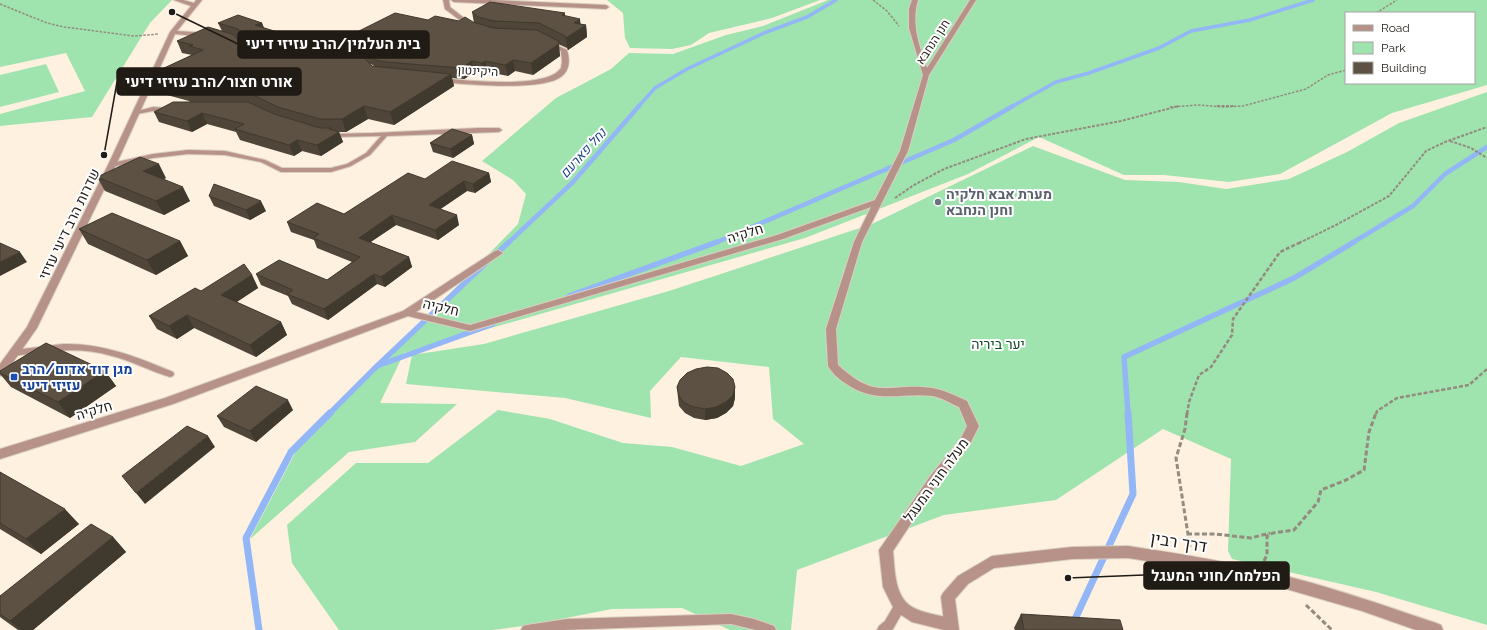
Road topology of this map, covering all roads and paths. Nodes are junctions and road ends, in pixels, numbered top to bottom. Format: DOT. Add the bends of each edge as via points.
graph roads {
  1 [pos="177,0"];
  2 [pos="446,0"];
  3 [pos="454,0"];
  4 [pos="873,0"];
  5 [pos="915,0"];
  6 [pos="973,0"];
  7 [pos="1397,0"];
  8 [pos="197,2"];
  9 [pos="0,4"];
  10 [pos="606,7"];
  11 [pos="1378,12"];
  12 [pos="478,31"];
  13 [pos="173,32"];
  14 [pos="212,35"];
  15 [pos="540,38"];
  16 [pos="917,47"];
  17 [pos="1345,70"];
  18 [pos="926,75"];
  19 [pos="432,80"];
  20 [pos="176,110"];
  21 [pos="137,112"];
  22 [pos="1487,127"];
  23 [pos="499,130"];
  24 [pos="386,134"];
  25 [pos="324,135"];
  26 [pos="1449,140"];
  27 [pos="1487,158"];
  28 [pos="112,165"];
  29 [pos="880,201"];
  30 [pos="498,253"];
  31 [pos="407,313"];
  32 [pos="14,353"];
  33 [pos="1487,369"];
  34 [pos="0,372"];
  35 [pos="170,374"];
  36 [pos="0,454"];
  37 [pos="1271,533"];
  38 [pos="1187,534"];
  39 [pos="1194,562"];
  40 [pos="1266,577"];
  41 [pos="900,606"];
  42 [pos="951,628"];
  43 [pos="527,630"];
  44 [pos="770,630"];
  45 [pos="883,630"];
  46 [pos="1436,630"];
  1 -- 8 [label="street"];
  2 -- 12 [label="street" via="447,8"];
  3 -- 10 [label="street"];
  4 -- 16 [label="path"];
  5 -- 16 [label="street, חנן הנחבא" via="912,24"];
  6 -- 18 [label="street, חנן הנחבא"];
  7 -- 11 [label="path"];
  8 -- 13 [label="street, שדרות הרב דיעי עזיזי"];
  9 -- 13 [label="path" via="64,27 134,36"];
  13 -- 14 [label="street"];
  13 -- 21 [label="street, שדרות הרב דיעי עזיזי"];
  15 -- 19 [label="street, היקינטון" via="564,50 567,60 564,69 556,78 505,84"];
  16 -- 18 [label="street, חנן הנחבא"];
  17 -- 29 [label="path" via="1328,76 1306,89 1243,106 1172,107 1060,134 1026,138 944,169 914,185 889,203"];
  18 -- 29 [label="street, מעלה חוני המעגל" via="904,151"];
  20 -- 21 [label="lane" via="153,109"];
  21 -- 28 [label="street, שדרות הרב דיעי עזיזי"];
  22 -- 26 [label="path"];
  23 -- 24 [label="lane" via="469,129"];
  24 -- 25 [label="lane"];
  24 -- 28 [label="lane" via="368,154 349,165 331,170 281,170 263,160 225,153 188,152 152,156"];
  26 -- 27 [label="path" via="1471,148"];
  26 -- 38 [label="path" via="1426,151 1389,196 1280,252 1233,319 1232,335 1211,367 1199,375 1189,402 1185,429 1176,458"];
  28 -- 32 [label="street, שדרות הרב דיעי עזיזי" via="32,328"];
  29 -- 31 [label="street, חלקיה" via="780,237 470,328"];
  29 -- 41 [label="street, מעלה חוני המעגל" via="858,242 831,330 833,366 846,380 866,391 893,394 933,392 963,404 973,426 965,443 935,478 886,550 890,586"];
  30 -- 31 [label="street"];
  31 -- 36 [label="street, חלקיה" via="169,401"];
  32 -- 34 [label="street, שדרות הרב דיעי עזיזי"];
  32 -- 35 [label="lane" via="53,348 97,349"];
  33 -- 37 [label="path" via="1469,385 1397,398 1377,411 1369,432 1364,470 1321,490 1318,502 1294,530"];
  37 -- 38 [label="path" via="1250,538"];
  37 -- 40 [label="path" via="1267,536 1267,555 1263,564"];
  38 -- 39 [label="path"];
  39 -- 40 [label="street, דרך רבין"];
  39 -- 42 [label="street, דרך רבין" via="1121,552 1072,553 992,562 963,580 948,597"];
  40 -- 46 [label="street, דרך רבין"];
  41 -- 42 [label="street" via="912,615"];
  41 -- 45 [label="lane" via="889,625"];
  43 -- 44 [label="lane" via="567,624 731,620"];
}
